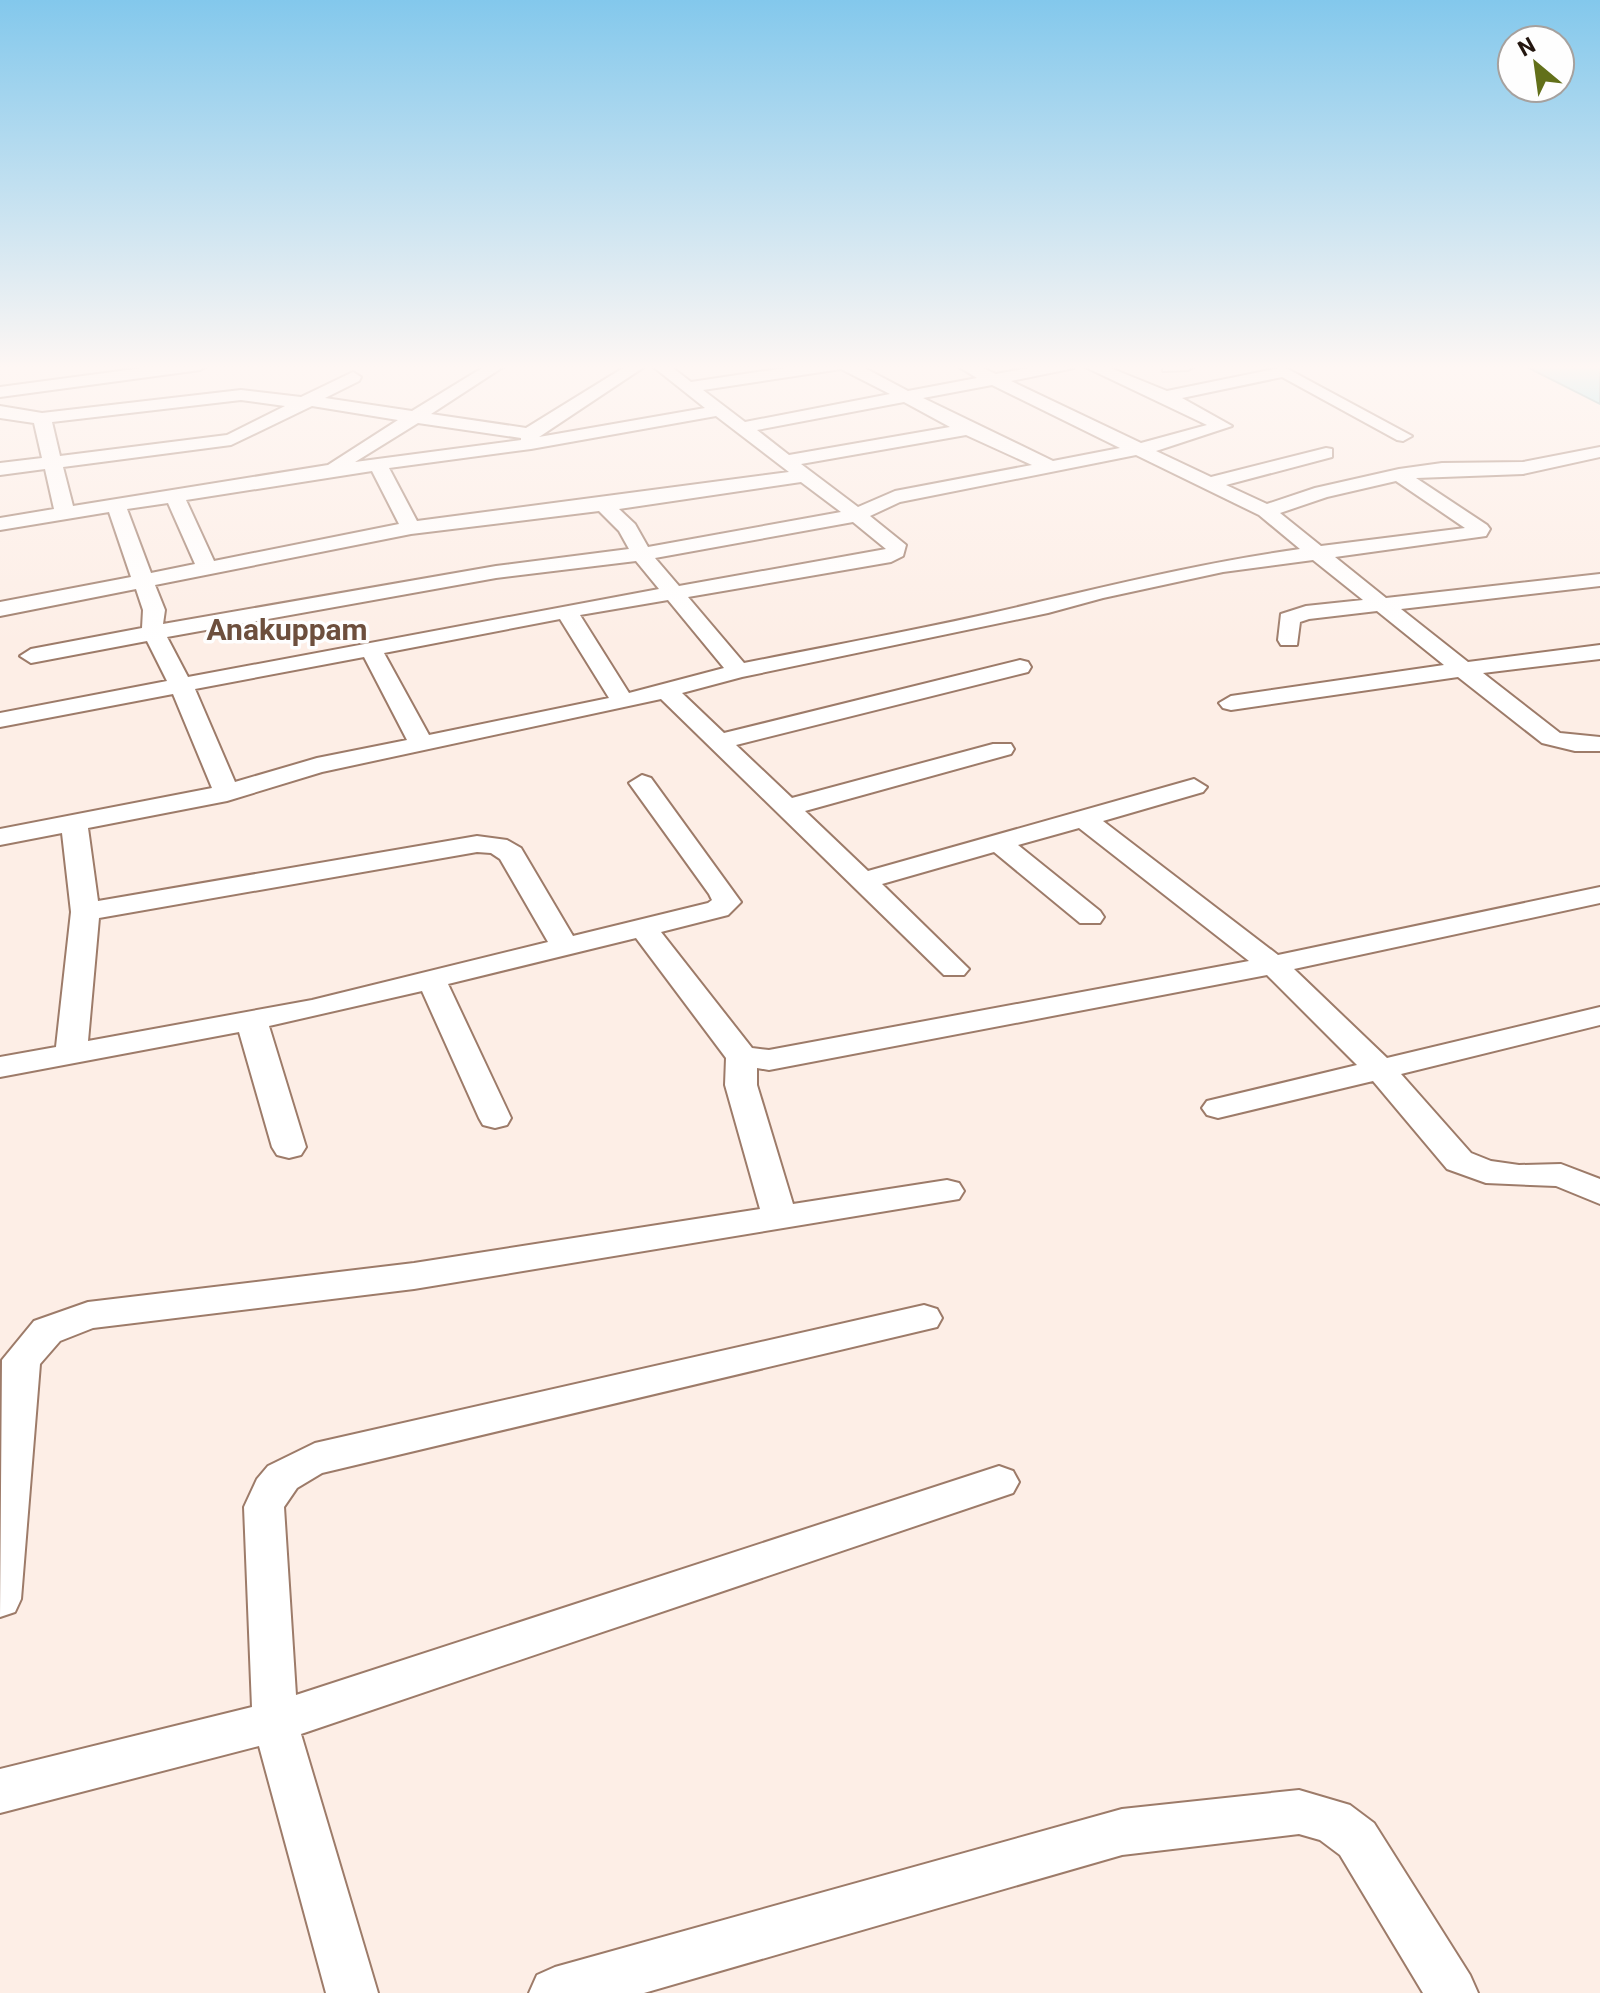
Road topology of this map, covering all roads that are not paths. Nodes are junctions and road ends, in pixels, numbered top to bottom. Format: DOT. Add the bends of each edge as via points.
graph roads {
  1 [pos="52,458"];
  2 [pos="92,458"];
  3 [pos="349,458"];
  4 [pos="419,458"];
  5 [pos="784,458"];
  6 [pos="805,458"];
  7 [pos="1032,458"];
  8 [pos="1093,458"];
  9 [pos="1159,458"];
  10 [pos="1307,458"];
  11 [pos="1571,458"];
  12 [pos="788,461"];
  13 [pos="53,463"];
  14 [pos="378,465"];
  15 [pos="1050,466"];
  16 [pos="0,469"];
  17 [pos="328,471"];
  18 [pos="1399,475"];
  19 [pos="803,476"];
  20 [pos="1210,483"];
  21 [pos="175,496"];
  22 [pos="604,505"];
  23 [pos="116,506"];
  24 [pos="1266,511"];
  25 [pos="65,514"];
  26 [pos="853,516"];
  27 [pos="0,524"];
  28 [pos="411,528"];
  29 [pos="1317,553"];
  30 [pos="641,554"];
  31 [pos="208,569"];
  32 [pos="1600,580"];
  33 [pos="145,581"];
  34 [pos="675,593"];
  35 [pos="1385,604"];
  36 [pos="0,609"];
  37 [pos="566,611"];
  38 [pos="154,633"];
  39 [pos="1289,640"];
  40 [pos="372,651"];
  41 [pos="1600,652"];
  42 [pos="31,656"];
  43 [pos="1020,667"];
  44 [pos="1463,669"];
  45 [pos="739,671"];
  46 [pos="182,687"];
  47 [pos="666,691"];
  48 [pos="623,702"];
  49 [pos="1231,703"];
  50 [pos="0,720"];
  51 [pos="721,741"];
  52 [pos="1600,744"];
  53 [pos="422,745"];
  54 [pos="1002,749"];
  55 [pos="642,783"];
  56 [pos="1194,787"];
  57 [pos="227,793"];
  58 [pos="790,807"];
  59 [pos="0,809"];
  60 [pos="1085,820"];
  61 [pos="74,823"];
  62 [pos="3,836"];
  63 [pos="1000,844"];
  64 [pos="863,881"];
  65 [pos="1600,895"];
  66 [pos="85,912"];
  67 [pos="1090,917"];
  68 [pos="643,927"];
  69 [pos="566,948"];
  70 [pos="1273,965"];
  71 [pos="954,969"];
  72 [pos="432,981"];
  73 [pos="1600,1016"];
  74 [pos="252,1022"];
  75 [pos="71,1054"];
  76 [pos="742,1056"];
  77 [pos="0,1067"];
  78 [pos="1378,1067"];
  79 [pos="1218,1108"];
  80 [pos="495,1118"];
  81 [pos="289,1147"];
  82 [pos="947,1191"];
  83 [pos="1600,1193"];
  84 [pos="780,1217"];
  85 [pos="924,1318"];
  86 [pos="11,1360"];
  87 [pos="999,1482"];
  88 [pos="0,1599"];
  89 [pos="275,1722"];
  90 [pos="0,1791"];
  91 [pos="352,1993"];
  92 [pos="555,1993"];
  93 [pos="1452,1993"];
  1 -- 13 [label="street"];
  2 -- 13 [label="street"];
  3 -- 17 [label="street"];
  4 -- 14 [label="street"];
  5 -- 12 [label="street"];
  6 -- 12 [label="street"];
  7 -- 15 [label="street"];
  8 -- 15 [label="street"];
  9 -- 20 [label="street"];
  10 -- 20 [label="street"];
  11 -- 18 [label="street" via="1523,468"];
  12 -- 19 [label="street"];
  13 -- 16 [label="street"];
  13 -- 25 [label="street"];
  14 -- 17 [label="street"];
  14 -- 28 [label="street"];
  15 -- 26 [label="street" via="895,497"];
  17 -- 21 [label="street"];
  18 -- 24 [label="street"];
  18 -- 29 [label="street" via="1479,532"];
  19 -- 22 [label="street"];
  19 -- 26 [label="street"];
  20 -- 24 [label="street"];
  21 -- 23 [label="street"];
  21 -- 31 [label="street"];
  22 -- 28 [label="street"];
  22 -- 30 [label="street" via="628,528"];
  23 -- 25 [label="street"];
  23 -- 33 [label="street"];
  24 -- 29 [label="street"];
  25 -- 27 [label="street"];
  26 -- 30 [label="street"];
  26 -- 34 [label="street" via="896,545 896,552"];
  28 -- 31 [label="street"];
  29 -- 35 [label="street"];
  29 -- 45 [label="street" via="1223,566"];
  30 -- 34 [label="street"];
  30 -- 38 [label="street" via="496,572"];
  31 -- 33 [label="street"];
  32 -- 35 [label="street"];
  33 -- 36 [label="street"];
  33 -- 38 [label="street"];
  34 -- 37 [label="street"];
  34 -- 45 [label="street"];
  35 -- 39 [label="street" via="1293,616 1286,623"];
  35 -- 44 [label="street"];
  37 -- 40 [label="street"];
  37 -- 48 [label="street"];
  38 -- 42 [label="street"];
  38 -- 46 [label="street"];
  40 -- 46 [label="street"];
  40 -- 53 [label="street"];
  41 -- 44 [label="street"];
  43 -- 51 [label="street"];
  44 -- 49 [label="street"];
  44 -- 52 [label="street" via="1551,738"];
  45 -- 47 [label="street"];
  46 -- 50 [label="street"];
  46 -- 57 [label="street"];
  47 -- 48 [label="street"];
  47 -- 51 [label="street"];
  48 -- 53 [label="street"];
  51 -- 58 [label="street"];
  53 -- 57 [label="street" via="317,766"];
  54 -- 58 [label="street"];
  55 -- 68 [label="street" via="727,902 718,909"];
  56 -- 60 [label="street"];
  57 -- 61 [label="street"];
  58 -- 64 [label="street"];
  59 -- 62 [label="street"];
  60 -- 63 [label="street"];
  60 -- 70 [label="street"];
  61 -- 62 [label="street"];
  61 -- 66 [label="street"];
  63 -- 64 [label="street"];
  63 -- 67 [label="street"];
  64 -- 71 [label="street"];
  65 -- 70 [label="street"];
  66 -- 69 [label="street" via="477,844 498,846 511,854"];
  66 -- 75 [label="street"];
  68 -- 69 [label="street"];
  68 -- 76 [label="street"];
  69 -- 72 [label="street"];
  70 -- 76 [label="street" via="789,1057"];
  70 -- 78 [label="street"];
  72 -- 74 [label="street"];
  72 -- 80 [label="street"];
  73 -- 78 [label="street"];
  74 -- 75 [label="street"];
  74 -- 81 [label="street"];
  75 -- 77 [label="street"];
  76 -- 84 [label="street" via="741,1085"];
  78 -- 79 [label="street"];
  78 -- 83 [label="street" via="1459,1161 1497,1173 1561,1175"];
  82 -- 84 [label="street"];
  84 -- 86 [label="street" via="414,1276 88,1315 47,1331"];
  85 -- 89 [label="street" via="295,1466 270,1489 264,1507"];
  86 -- 88 [label="street"];
  87 -- 89 [label="street"];
  89 -- 90 [label="street"];
  89 -- 91 [label="street"];
  92 -- 93 [label="street" via="1122,1832 1299,1812 1333,1821 1357,1839"];
}
